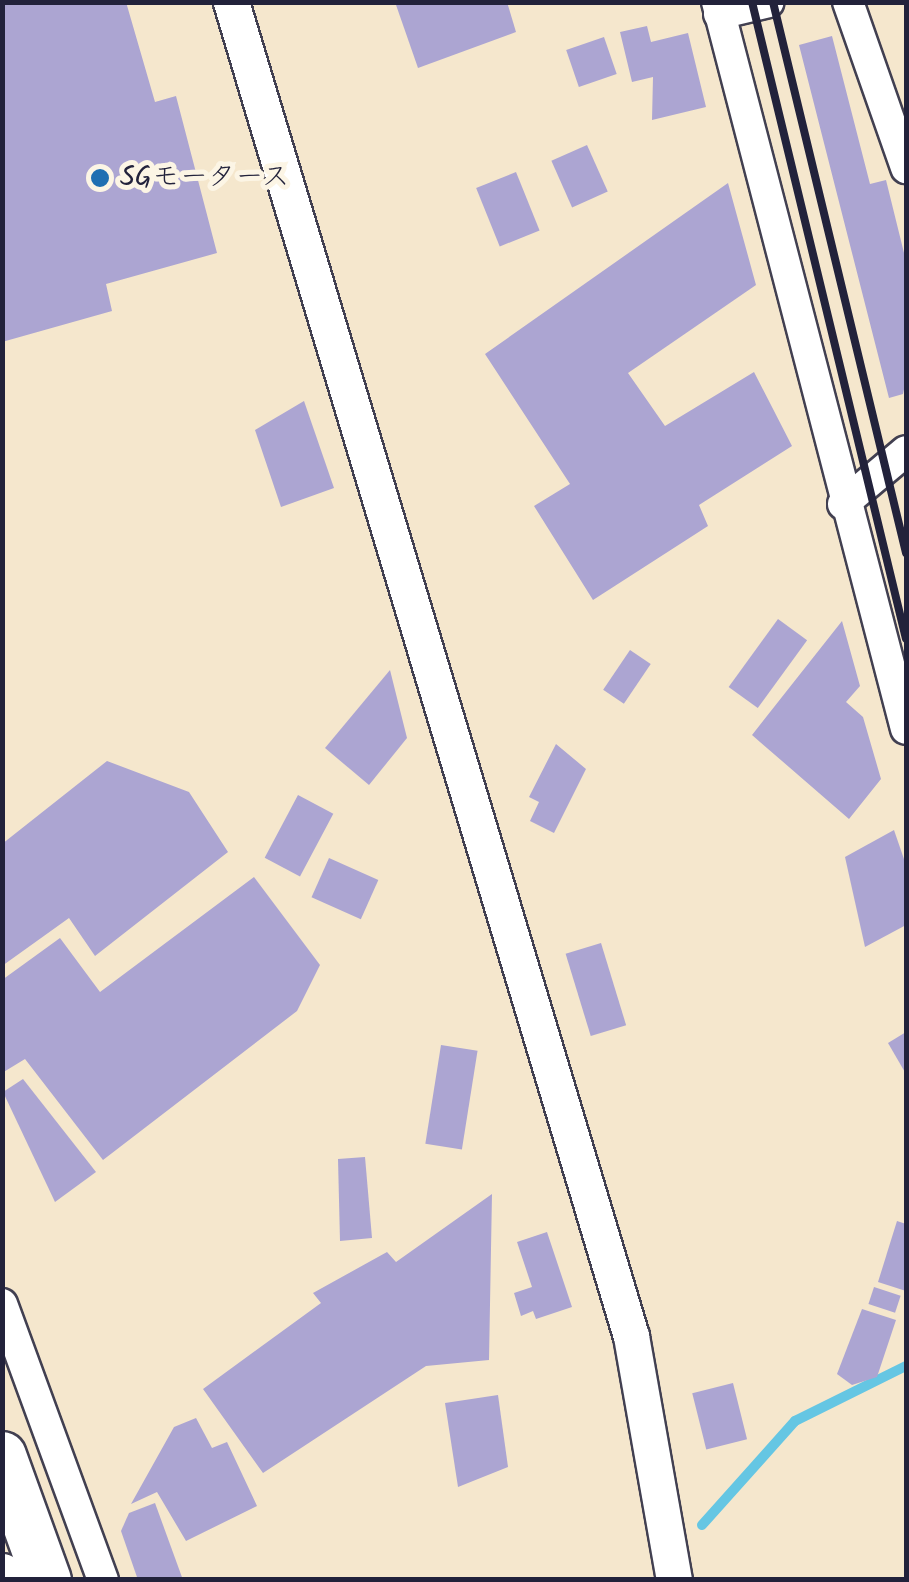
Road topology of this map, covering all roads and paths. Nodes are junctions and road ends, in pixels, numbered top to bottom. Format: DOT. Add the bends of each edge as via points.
graph roads {
  1 [pos="231,2"];
  2 [pos="769,2"];
  3 [pos="848,2"];
  4 [pos="718,8"];
  5 [pos="906,168"];
  6 [pos="906,451"];
  7 [pos="843,504"];
  8 [pos="906,729"];
  9 [pos="2,1304"];
  10 [pos="2,1456"];
  11 [pos="47,1580"];
  12 [pos="103,1580"];
  13 [pos="674,1580"];
  1 -- 13 [label="street" via="631,1336"];
  2 -- 4 [label="street"];
  3 -- 5 [label="street"];
  4 -- 7 [label="street"];
  6 -- 7 [label="street"];
  7 -- 8 [label="street"];
  9 -- 12 [label="street"];
  10 -- 11 [label="highway"];
}
